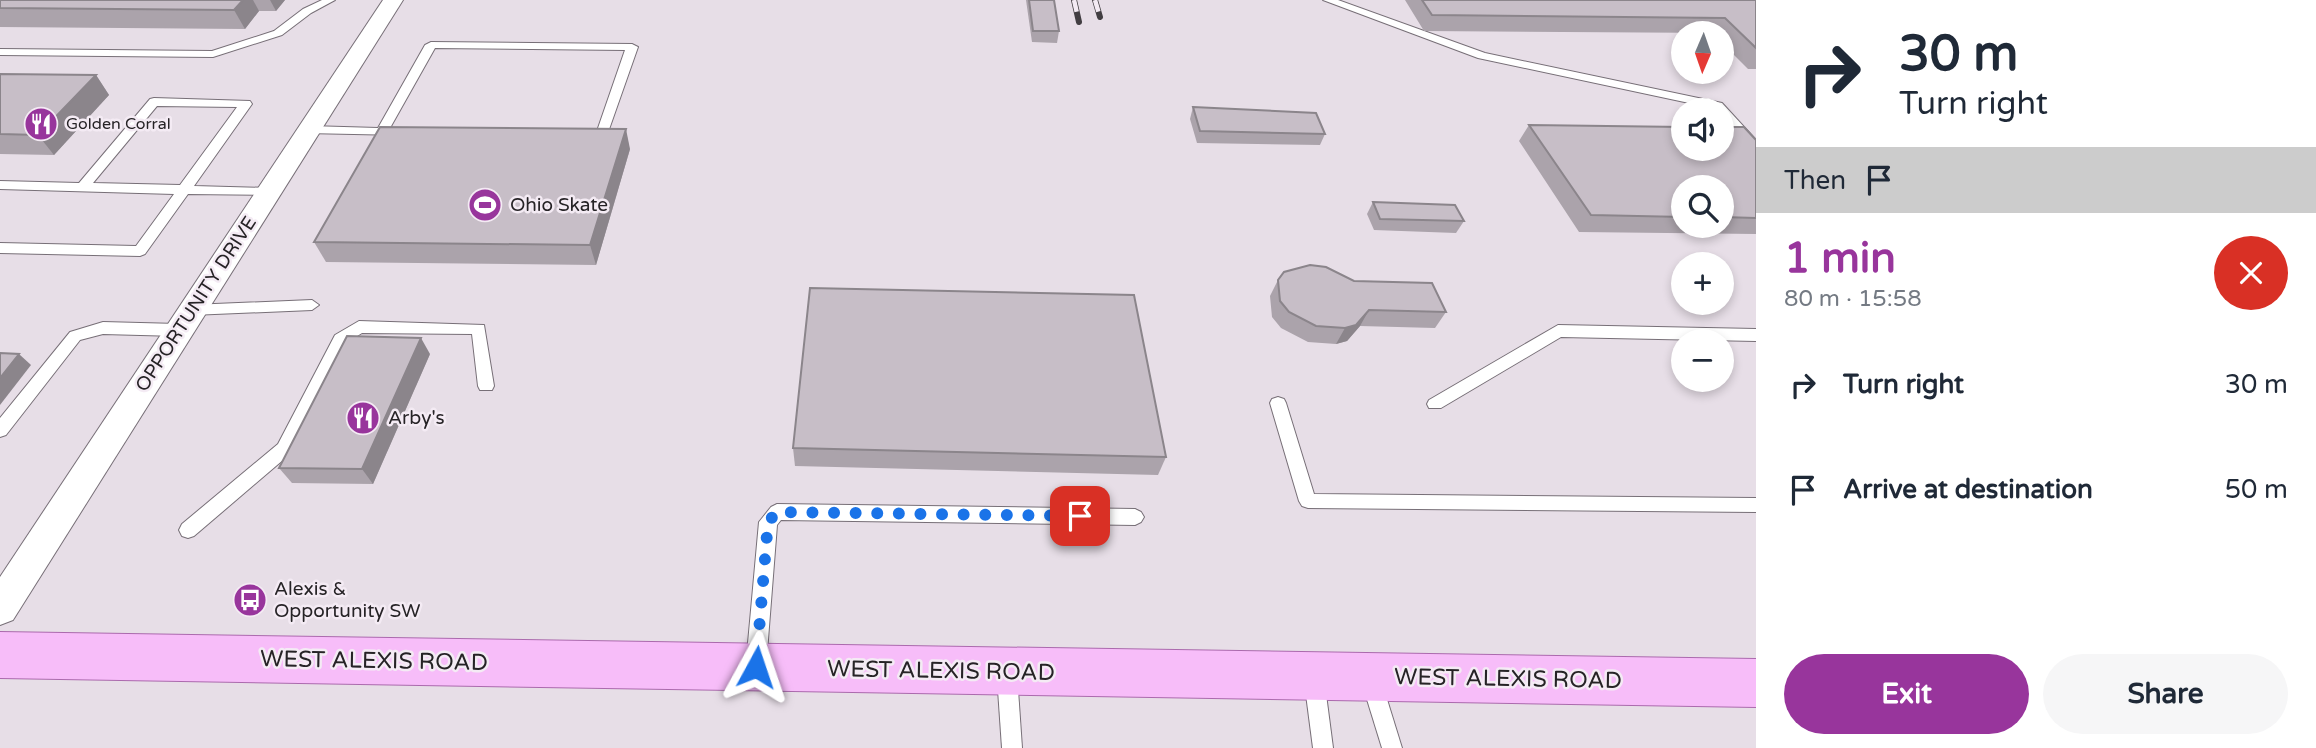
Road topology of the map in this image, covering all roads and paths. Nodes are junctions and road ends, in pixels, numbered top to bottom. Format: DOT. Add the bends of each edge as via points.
graph roads {
  1 [pos="328,0"];
  2 [pos="393,0"];
  3 [pos="1328,0"];
  4 [pos="0,52"];
  5 [pos="1680,98"];
  6 [pos="1734,124"];
  7 [pos="309,131"];
  8 [pos="382,131"];
  9 [pos="410,132"];
  10 [pos="575,134"];
  11 [pos="1756,147"];
  12 [pos="0,185"];
  13 [pos="83,187"];
  14 [pos="183,190"];
  15 [pos="269,192"];
  16 [pos="0,248"];
  17 [pos="312,305"];
  18 [pos="184,320"];
  19 [pos="1756,335"];
  20 [pos="486,386"];
  21 [pos="1278,403"];
  22 [pos="1435,404"];
  23 [pos="0,430"];
  24 [pos="1756,505"];
  25 [pos="1135,517"];
  26 [pos="188,530"];
  27 [pos="0,608"];
  28 [pos="0,655"];
  29 [pos="756,667"];
  30 [pos="1007,672"];
  31 [pos="1314,677"];
  32 [pos="1370,677"];
  33 [pos="1756,684"];
  34 [pos="1012,748"];
  35 [pos="1323,748"];
  36 [pos="1392,748"];
  1 -- 4 [label="lane" via="278,33 213,54"];
  2 -- 7 [label="street, OPPORTUNITY DRIVE"];
  3 -- 5 [label="lane" via="1482,56"];
  6 -- 11 [label="lane"];
  7 -- 8 [label="lane"];
  7 -- 15 [label="street, OPPORTUNITY DRIVE"];
  8 -- 9 [label="lane"];
  8 -- 10 [label="lane" via="431,46 632,47 602,135"];
  12 -- 13 [label="lane"];
  13 -- 14 [label="lane"];
  13 -- 14 [label="lane" via="154,102 246,104"];
  14 -- 15 [label="lane"];
  14 -- 16 [label="lane" via="139,251"];
  15 -- 18 [label="street, OPPORTUNITY DRIVE"];
  17 -- 18 [label="lane"];
  18 -- 23 [label="lane" via="89,330 75,336"];
  18 -- 27 [label="street, OPPORTUNITY DRIVE"];
  19 -- 22 [label="lane" via="1558,331"];
  20 -- 26 [label="lane" via="480,329 359,327 340,339 284,449"];
  21 -- 24 [label="lane" via="1308,500"];
  25 -- 29 [label="lane" via="777,512 768,522"];
  28 -- 29 [label="main road, WEST ALEXIS ROAD"];
  29 -- 30 [label="main road, WEST ALEXIS ROAD"];
  30 -- 31 [label="main road, WEST ALEXIS ROAD"];
  30 -- 34 [label="lane"];
  31 -- 32 [label="main road, WEST ALEXIS ROAD"];
  31 -- 35 [label="lane"];
  32 -- 33 [label="main road, WEST ALEXIS ROAD"];
  32 -- 36 [label="lane"];
}
